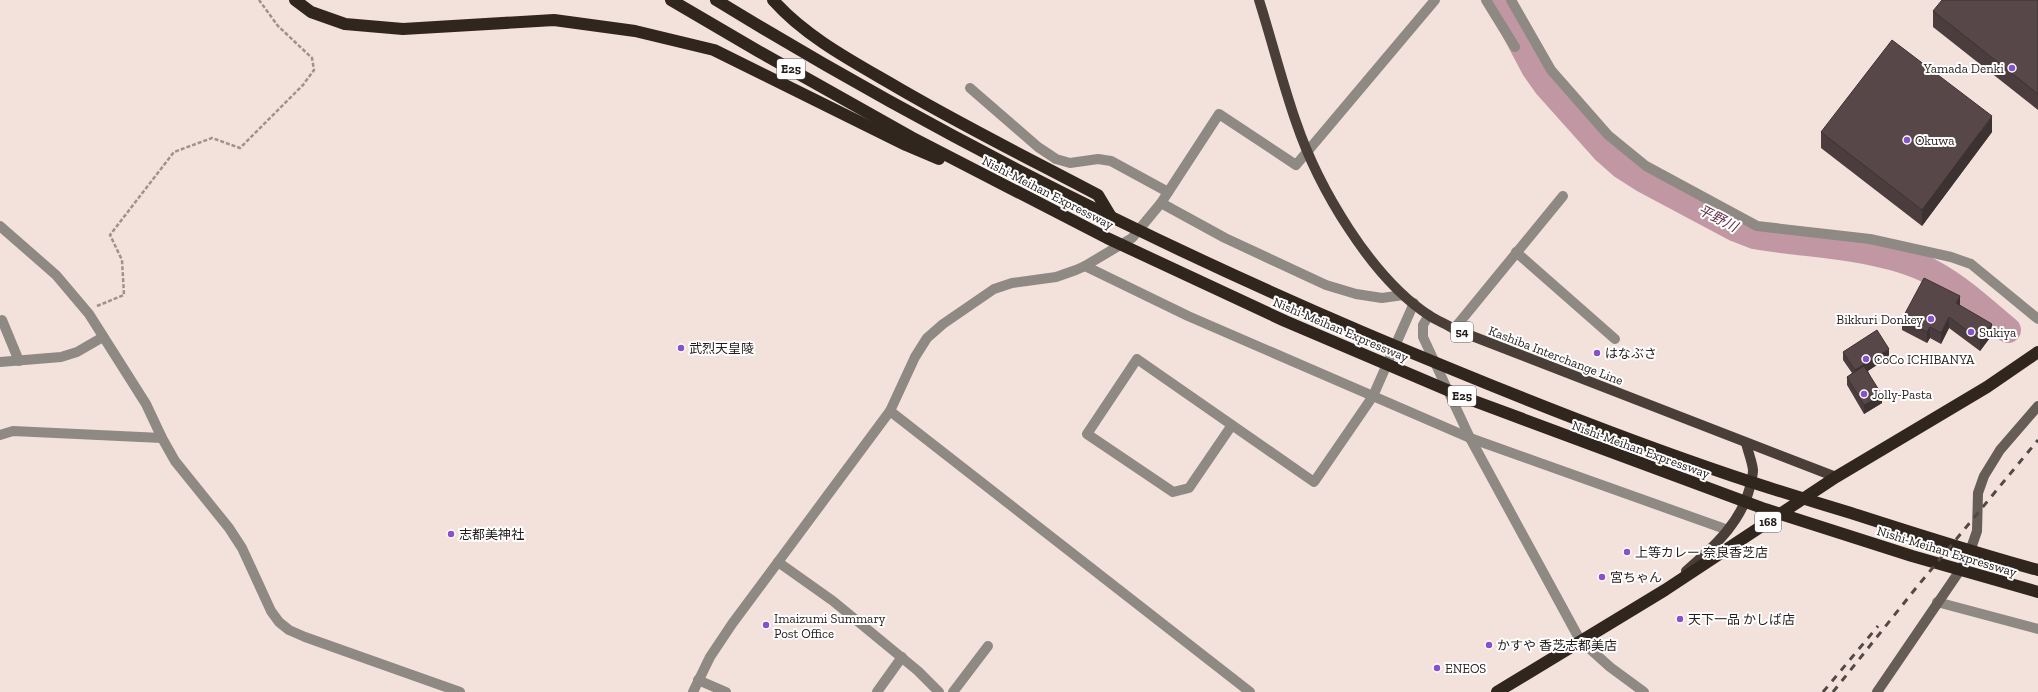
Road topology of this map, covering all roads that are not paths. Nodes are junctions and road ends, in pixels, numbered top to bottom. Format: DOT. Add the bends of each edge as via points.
graph roads {
  1 [pos="295,0"];
  2 [pos="672,0"];
  3 [pos="716,0"];
  4 [pos="773,0"];
  5 [pos="1259,0"];
  6 [pos="1435,0"];
  7 [pos="1486,0"];
  8 [pos="1511,0"];
  9 [pos="1515,48"];
  10 [pos="970,88"];
  11 [pos="908,141"];
  12 [pos="1308,150"];
  13 [pos="1168,192"];
  14 [pos="1563,196"];
  15 [pos="1161,203"];
  16 [pos="1110,215"];
  17 [pos="0,226"];
  18 [pos="1516,252"];
  19 [pos="1085,266"];
  20 [pos="1403,295"];
  21 [pos="1414,303"];
  22 [pos="1429,316"];
  23 [pos="2038,319"];
  24 [pos="2,320"];
  25 [pos="1454,329"];
  26 [pos="103,337"];
  27 [pos="1615,339"];
  28 [pos="2038,352"];
  29 [pos="19,361"];
  30 [pos="0,362"];
  31 [pos="1373,396"];
  32 [pos="2038,406"];
  33 [pos="890,411"];
  34 [pos="1232,425"];
  35 [pos="0,435"];
  36 [pos="162,438"];
  37 [pos="1470,438"];
  38 [pos="1746,443"];
  39 [pos="1836,477"];
  40 [pos="1728,530"];
  41 [pos="778,562"];
  42 [pos="2038,570"];
  43 [pos="1665,590"];
  44 [pos="2038,592"];
  45 [pos="1937,602"];
  46 [pos="2038,629"];
  47 [pos="1580,640"];
  48 [pos="988,646"];
  49 [pos="902,657"];
  50 [pos="698,680"];
  51 [pos="460,692"];
  52 [pos="693,692"];
  53 [pos="726,692"];
  54 [pos="877,692"];
  55 [pos="939,692"];
  56 [pos="953,692"];
  57 [pos="1250,692"];
  58 [pos="1497,692"];
  59 [pos="1644,692"];
  60 [pos="1877,692"];
  1 -- 11 [label="highway" via="311,12 346,24 403,29 554,20 635,31 714,50"];
  2 -- 11 [label="highway, E25"];
  3 -- 16 [label="highway, Nishi-Meihan Expressway / E25" via="920,117"];
  4 -- 16 [label="highway" via="821,41 852,61 926,105 1098,195"];
  5 -- 12 [label="main road, Kashiba Interchange Line / 54" via="1296,123"];
  6 -- 12 [label="street"];
  7 -- 9 [label="street"];
  8 -- 23 [label="street" via="1551,70 1608,135 1646,166 1757,226 1870,239 1971,264"];
  10 -- 13 [label="street" via="1038,147 1056,159 1070,163 1098,159 1111,161"];
  11 -- 44 [label="highway, Nishi-Meihan Expressway / E25" via="938,159 950,157 1107,238 1271,314 1466,398 1765,509 1912,556"];
  12 -- 13 [label="street" via="1296,165 1219,114"];
  12 -- 20 [label="main road, Kashiba Interchange Line / 54" via="1322,181 1358,242 1379,270"];
  13 -- 15 [label="street"];
  14 -- 18 [label="street"];
  15 -- 19 [label="street" via="1132,238"];
  15 -- 20 [label="street" via="1225,238 1326,285 1382,298"];
  16 -- 42 [label="highway, Nishi-Meihan Expressway / E25" via="1293,302 1529,400 1732,476"];
  17 -- 26 [label="street" via="56,275 86,311"];
  18 -- 25 [label="street"];
  18 -- 27 [label="street"];
  19 -- 31 [label="street" via="1188,316"];
  19 -- 33 [label="street" via="1056,277 1012,283 994,289 943,324 927,338 915,356"];
  20 -- 21 [label="main road, Kashiba Interchange Line / 54"];
  21 -- 22 [label="main road, Kashiba Interchange Line / 54"];
  21 -- 31 [label="street"];
  22 -- 25 [label="main road, Kashiba Interchange Line / 54"];
  22 -- 37 [label="street" via="1423,325 1423,337"];
  24 -- 29 [label="street"];
  25 -- 38 [label="main road, Kashiba Interchange Line / 54"];
  26 -- 29 [label="street" via="77,352 62,357"];
  26 -- 36 [label="street" via="146,404"];
  28 -- 39 [label="highway, 168" via="1987,387"];
  29 -- 30 [label="street"];
  31 -- 34 [label="street" via="1314,482"];
  31 -- 37 [label="street"];
  32 -- 45 [label="main road" via="2000,450 1984,476 1978,493 1974,545 1967,560"];
  33 -- 41 [label="street"];
  33 -- 57 [label="street"];
  34 -- 34 [label="street" via="1137,359 1087,434 1173,492 1189,488"];
  35 -- 36 [label="street" via="13,431"];
  36 -- 51 [label="street" via="175,461 242,548 271,611 279,622 305,637"];
  37 -- 40 [label="street"];
  37 -- 47 [label="street"];
  38 -- 39 [label="main road, Kashiba Interchange Line / 54"];
  38 -- 40 [label="main road" via="1753,471 1749,494"];
  39 -- 43 [label="highway, 168"];
  40 -- 43 [label="main road"];
  41 -- 49 [label="street" via="833,601"];
  41 -- 50 [label="street" via="710,657"];
  43 -- 47 [label="highway, 168"];
  45 -- 46 [label="street"];
  45 -- 60 [label="main road"];
  47 -- 58 [label="highway, 168"];
  47 -- 59 [label="street" via="1610,667"];
  48 -- 56 [label="street"];
  49 -- 54 [label="street"];
  49 -- 55 [label="street"];
  50 -- 52 [label="street"];
  50 -- 53 [label="street"];
}
